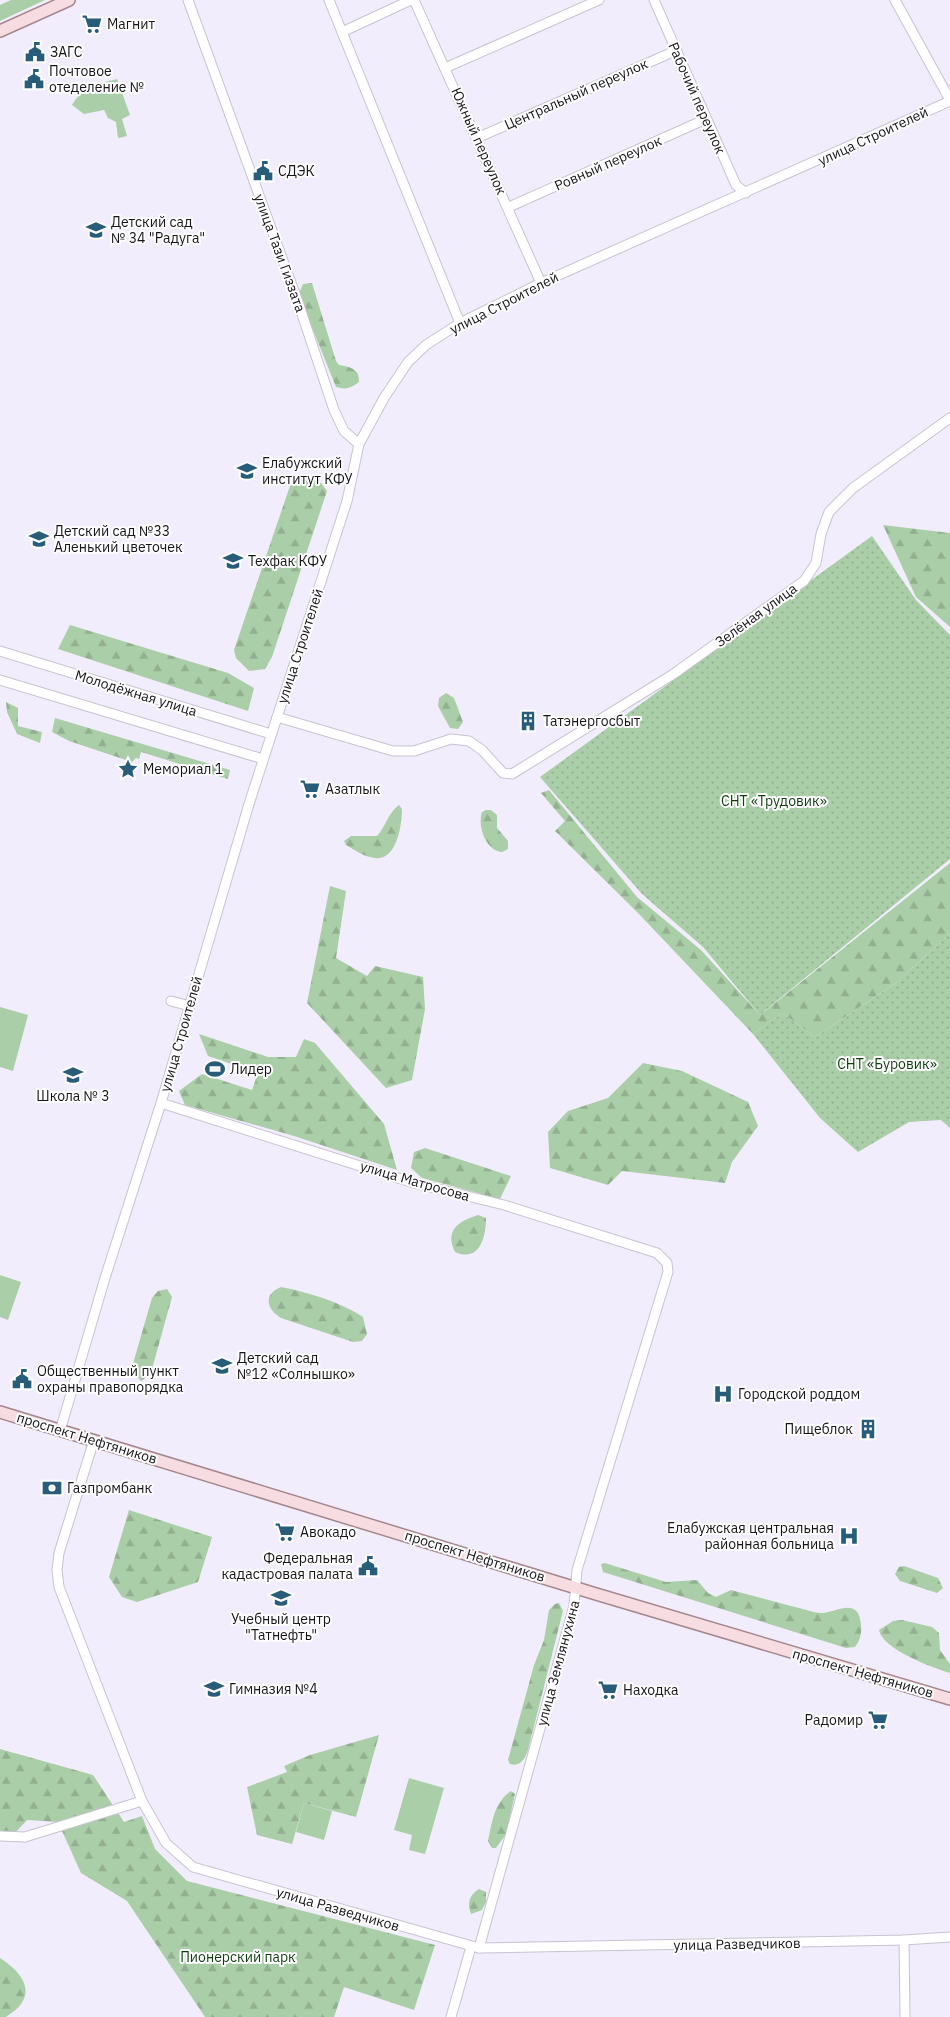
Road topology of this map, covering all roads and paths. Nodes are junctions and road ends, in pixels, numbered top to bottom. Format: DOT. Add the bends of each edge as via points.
graph roads {
  1 [pos="69,0"];
  2 [pos="188,0"];
  3 [pos="329,0"];
  4 [pos="413,0"];
  5 [pos="599,0"];
  6 [pos="654,0"];
  7 [pos="895,0"];
  8 [pos="0,31"];
  9 [pos="342,32"];
  10 [pos="675,51"];
  11 [pos="446,68"];
  12 [pos="950,101"];
  13 [pos="706,119"];
  14 [pos="476,138"];
  15 [pos="746,193"];
  16 [pos="509,207"];
  17 [pos="541,283"];
  18 [pos="460,323"];
  19 [pos="950,418"];
  20 [pos="359,444"];
  21 [pos="0,651"];
  22 [pos="0,680"];
  23 [pos="277,717"];
  24 [pos="271,734"];
  25 [pos="264,759"];
  26 [pos="172,1001"];
  27 [pos="190,1006"];
  28 [pos="161,1103"];
  29 [pos="667,1262"];
  30 [pos="0,1412"];
  31 [pos="60,1430"];
  32 [pos="94,1440"];
  33 [pos="577,1588"];
  34 [pos="950,1698"];
  35 [pos="142,1802"];
  36 [pos="0,1836"];
  37 [pos="950,1937"];
  38 [pos="904,1940"];
  39 [pos="475,1948"];
  40 [pos="451,2017"];
  41 [pos="905,2017"];
  1 -- 8 [label="main road"];
  2 -- 20 [label="street, улица Тази Гиззата" via="334,410 344,431"];
  3 -- 9 [label="street"];
  4 -- 9 [label="street"];
  4 -- 11 [label="street, Южный переулок"];
  5 -- 11 [label="street"];
  6 -- 10 [label="street, Рабочий переулок"];
  7 -- 12 [label="street"];
  9 -- 18 [label="street"];
  10 -- 13 [label="street, Рабочий переулок"];
  10 -- 14 [label="street, Центральный переулок"];
  11 -- 14 [label="street, Южный переулок"];
  12 -- 15 [label="street, улица Строителей"];
  13 -- 15 [label="street, Рабочий переулок" via="736,184"];
  13 -- 16 [label="street, Ровный переулок"];
  14 -- 16 [label="street, Южный переулок"];
  15 -- 17 [label="street, улица Строителей"];
  16 -- 17 [label="street, Южный переулок"];
  17 -- 18 [label="street, улица Строителей"];
  18 -- 20 [label="street, улица Строителей" via="426,345 408,362 368,424"];
  19 -- 23 [label="street, Зелёная улица" via="853,488 829,512 816,563 804,581 672,675 516,772 503,773 476,744 460,738 414,751 393,751"];
  20 -- 23 [label="street, улица Строителей" via="346,500"];
  21 -- 24 [label="street, Молодёжная улица"];
  22 -- 25 [label="street, Молодёжная улица"];
  23 -- 24 [label="street, улица Строителей"];
  24 -- 25 [label="street, улица Строителей"];
  25 -- 27 [label="street, улица Строителей"];
  26 -- 27 [label="street"];
  27 -- 28 [label="street, улица Строителей"];
  28 -- 29 [label="street, улица Матросова" via="414,1183 585,1229 657,1253"];
  28 -- 31 [label="street, улица Строителей"];
  29 -- 33 [label="street, улица Землянухина" via="668,1272 577,1570"];
  30 -- 31 [label="main road, проспект Нефтяников"];
  31 -- 32 [label="main road, проспект Нефтяников"];
  32 -- 33 [label="main road, проспект Нефтяников"];
  32 -- 35 [label="street, улица Разведчиков" via="59,1553 57,1578"];
  33 -- 34 [label="main road, проспект Нефтяников"];
  33 -- 39 [label="street, улица Землянухина"];
  35 -- 36 [label="street" via="26,1837"];
  35 -- 39 [label="street, улица Разведчиков" via="166,1843 193,1868"];
  37 -- 38 [label="street, улица Разведчиков"];
  38 -- 39 [label="street, улица Разведчиков"];
  38 -- 41 [label="street"];
  39 -- 40 [label="street, улица Землянухина"];
}
